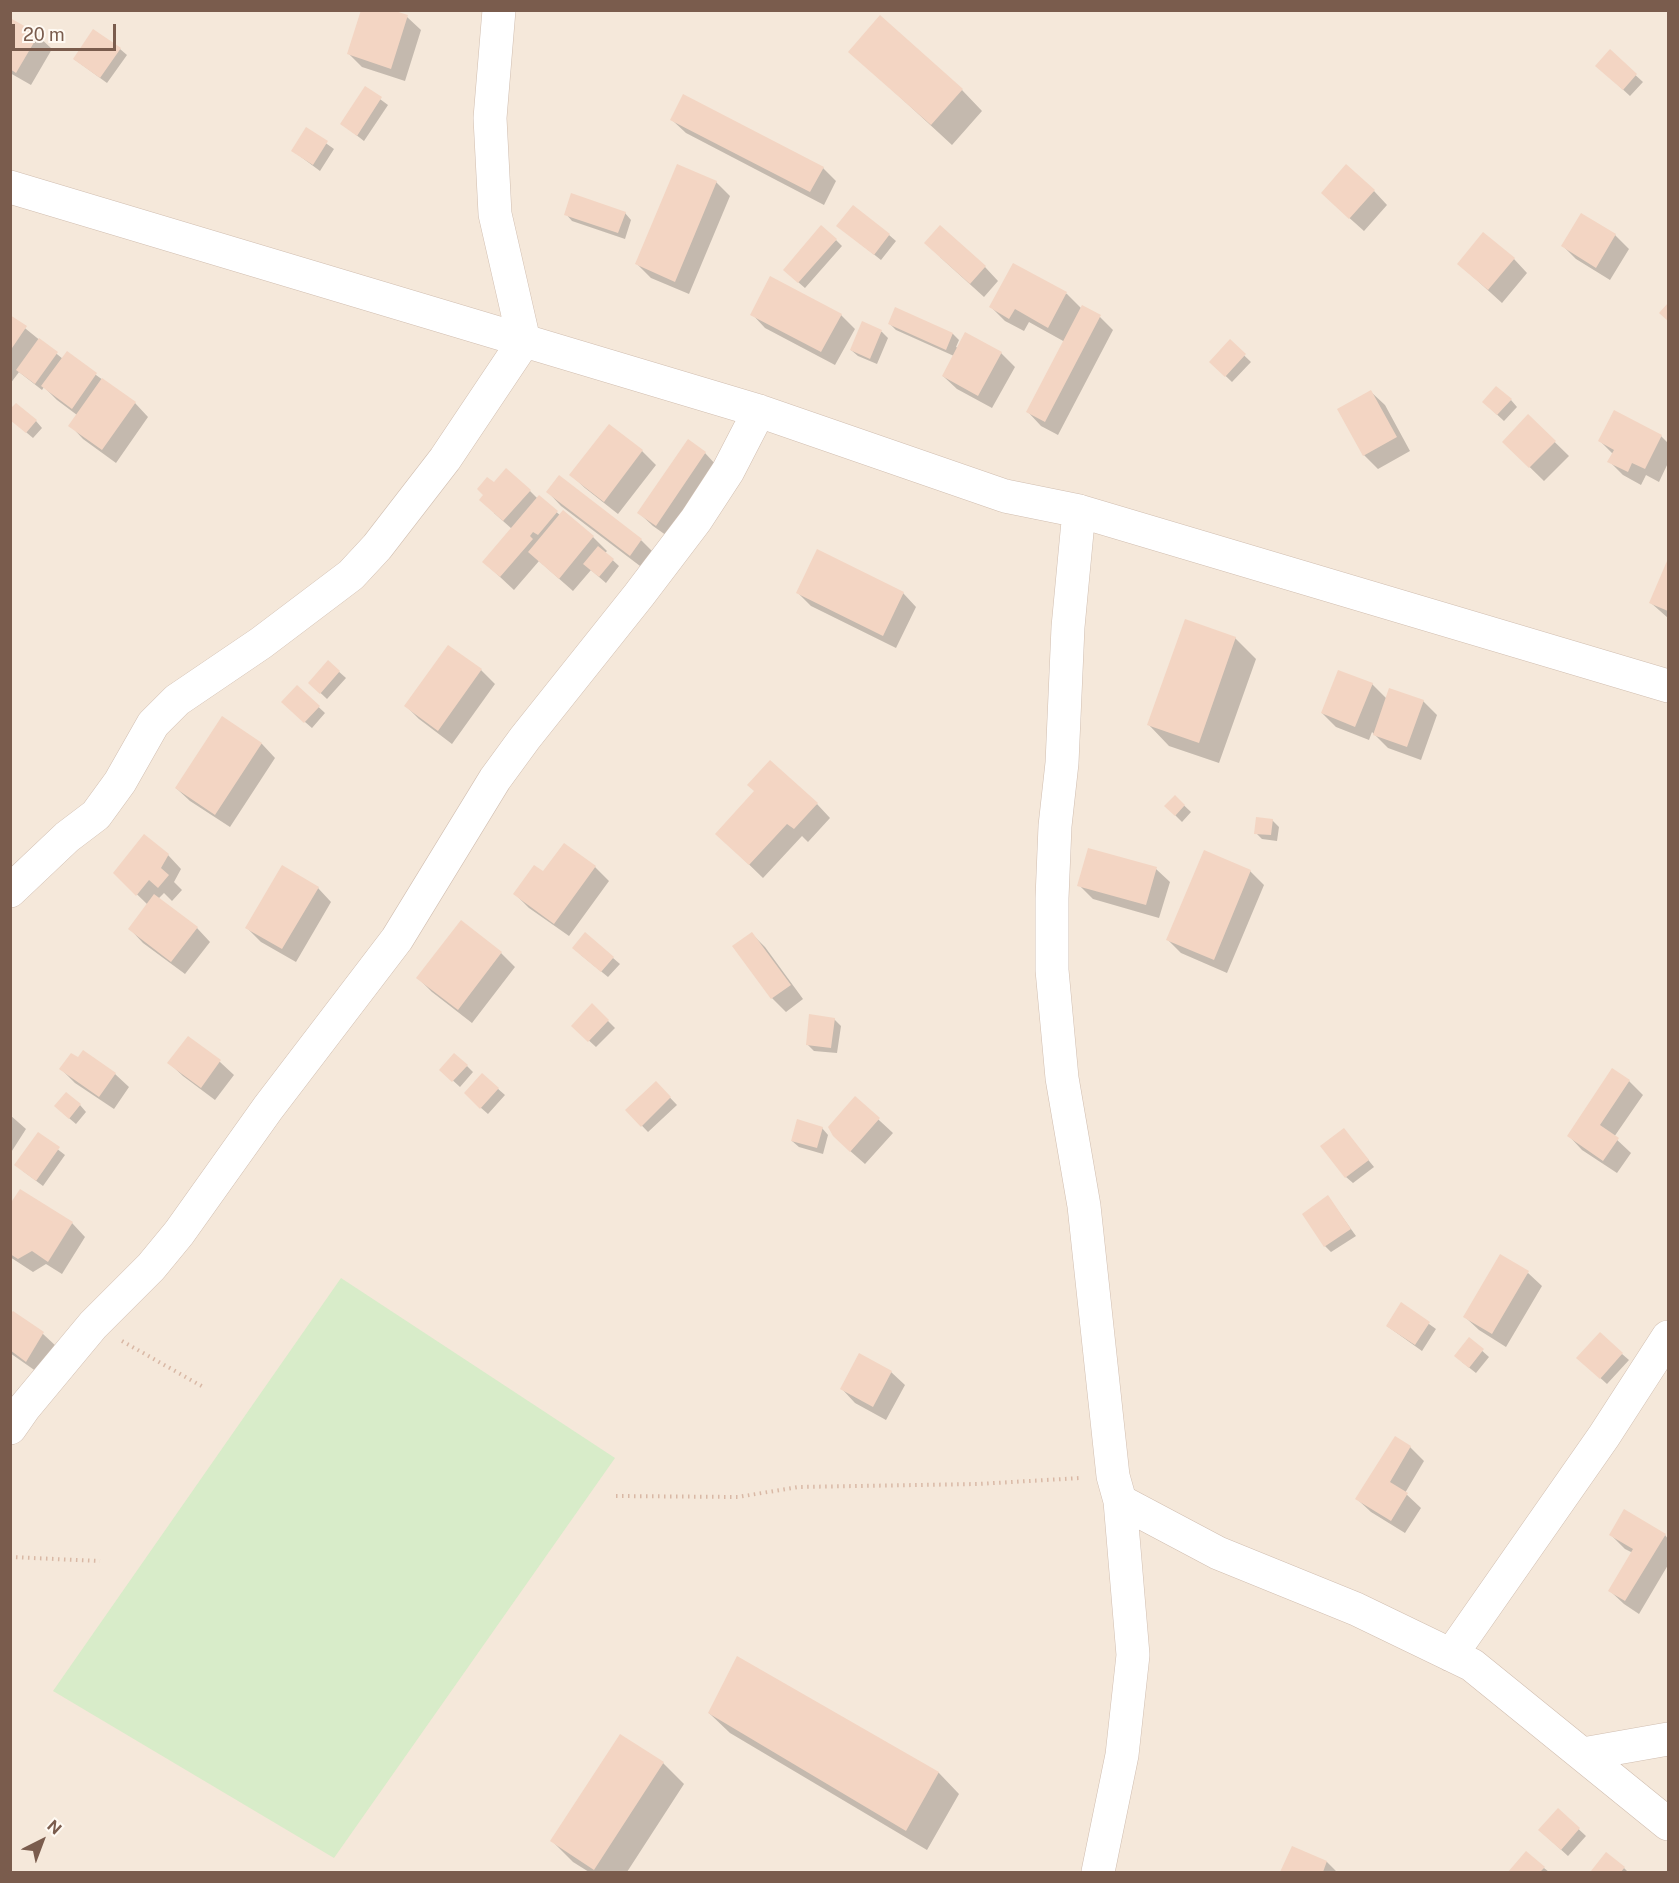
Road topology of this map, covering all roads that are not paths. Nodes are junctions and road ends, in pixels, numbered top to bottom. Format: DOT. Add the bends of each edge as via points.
graph roads {
  1 [pos="499,10"];
  2 [pos="10,187"];
  3 [pos="524,340"];
  4 [pos="759,411"];
  5 [pos="1079,511"];
  6 [pos="1668,686"];
  7 [pos="10,891"];
  8 [pos="1668,1337"];
  9 [pos="10,1428"];
  10 [pos="1117,1489"];
  11 [pos="1451,1655"];
  12 [pos="1668,1739"];
  13 [pos="1583,1754"];
  14 [pos="1668,1824"];
  15 [pos="1098,1872"];
  1 -- 3 [label="street" via="490,118 495,214"];
  2 -- 3 [label="street"];
  3 -- 4 [label="street"];
  3 -- 7 [label="street" via="445,459 351,575 261,644 177,700 153,724 96,815"];
  4 -- 5 [label="street" via="1005,496"];
  4 -- 9 [label="street" via="728,471 696,519 495,779 397,939 179,1233 144,1275 93,1325"];
  5 -- 6 [label="street"];
  5 -- 10 [label="street" via="1055,826 1052,970 1062,1078 1084,1206"];
  8 -- 11 [label="street"];
  10 -- 11 [label="street" via="1218,1553 1356,1609"];
  10 -- 15 [label="street" via="1133,1655 1122,1755"];
  11 -- 13 [label="street" via="1472,1665"];
  12 -- 13 [label="street"];
  13 -- 14 [label="street"];
}
